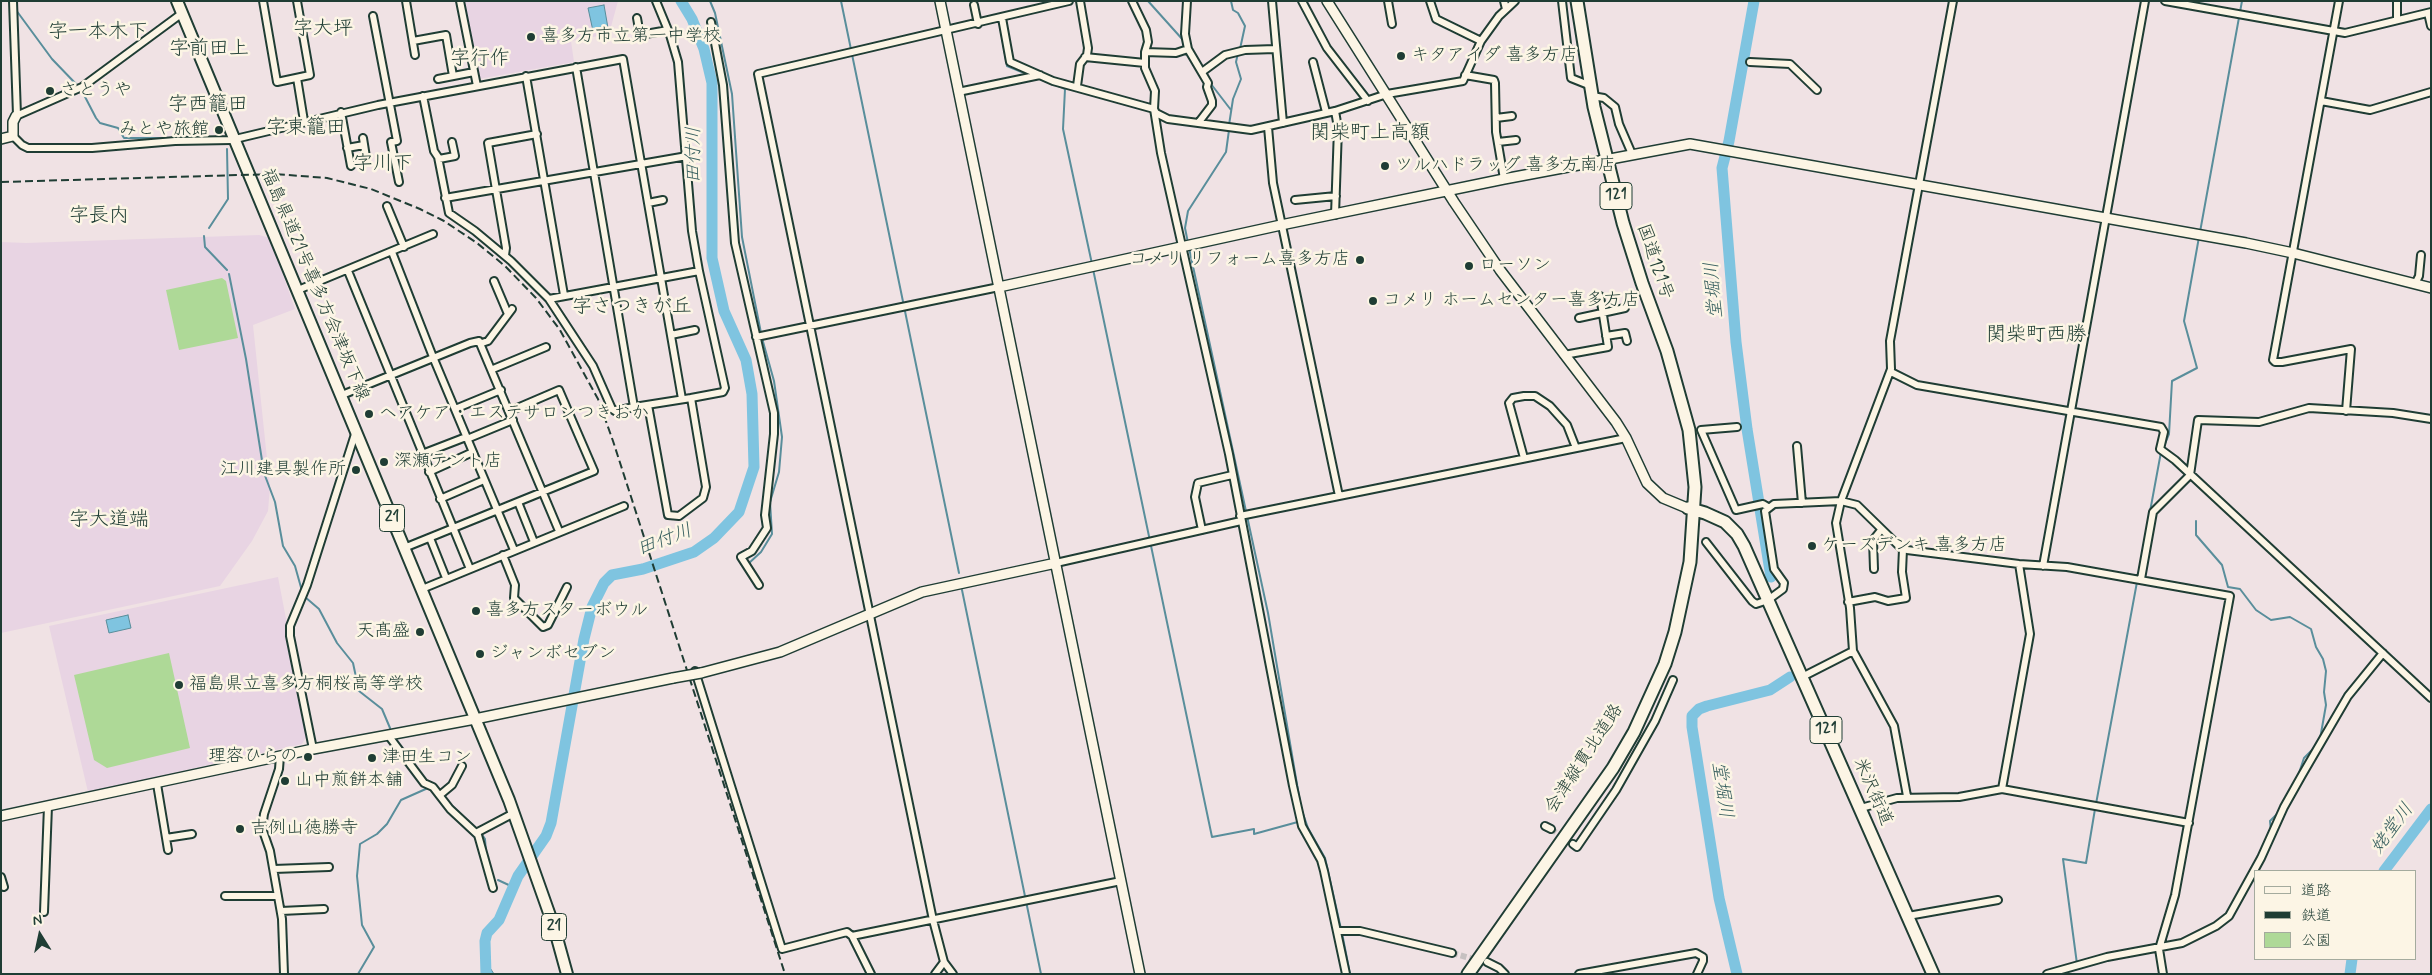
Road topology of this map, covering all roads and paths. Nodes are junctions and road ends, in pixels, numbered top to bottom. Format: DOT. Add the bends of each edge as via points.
graph roads {
  1 [pos="13,1"];
  2 [pos="177,1"];
  3 [pos="263,1"];
  4 [pos="297,1"];
  5 [pos="406,1"];
  6 [pos="460,1"];
  7 [pos="656,1"];
  8 [pos="940,1"];
  9 [pos="1069,1"];
  10 [pos="1080,1"];
  11 [pos="1132,1"];
  12 [pos="1187,1"];
  13 [pos="1272,1"];
  14 [pos="1302,1"];
  15 [pos="1327,1"];
  16 [pos="1388,1"];
  17 [pos="1430,1"];
  18 [pos="1504,1"];
  19 [pos="1515,1"];
  20 [pos="1562,1"];
  21 [pos="1577,1"];
  22 [pos="1953,1"];
  23 [pos="2146,1"];
  24 [pos="2165,1"];
  25 [pos="2339,1"];
  26 [pos="2396,1"];
  27 [pos="974,5"];
  28 [pos="1506,9"];
  29 [pos="2429,12"];
  30 [pos="181,14"];
  31 [pos="373,16"];
  32 [pos="637,18"];
  33 [pos="1002,18"];
  34 [pos="2398,20"];
  35 [pos="711,22"];
  36 [pos="978,24"];
  37 [pos="1392,24"];
  38 [pos="2431,26"];
  39 [pos="668,30"];
  40 [pos="946,31"];
  41 [pos="2333,32"];
  42 [pos="413,41"];
  43 [pos="1481,41"];
  44 [pos="1275,48"];
  45 [pos="1188,49"];
  46 [pos="1145,52"];
  47 [pos="415,55"];
  48 [pos="1086,57"];
  49 [pos="1313,62"];
  50 [pos="1750,62"];
  51 [pos="1145,63"];
  52 [pos="576,68"];
  53 [pos="474,72"];
  54 [pos="1202,72"];
  55 [pos="1041,75"];
  56 [pos="1465,75"];
  57 [pos="454,76"];
  58 [pos="526,76"];
  59 [pos="297,78"];
  60 [pos="438,79"];
  61 [pos="477,86"];
  62 [pos="1077,86"];
  63 [pos="1817,90"];
  64 [pos="1591,91"];
  65 [pos="958,92"];
  66 [pos="2431,92"];
  67 [pos="1387,94"];
  68 [pos="423,96"];
  69 [pos="1368,101"];
  70 [pos="2321,101"];
  71 [pos="390,102"];
  72 [pos="1154,109"];
  73 [pos="1335,111"];
  74 [pos="341,112"];
  75 [pos="1326,112"];
  76 [pos="16,116"];
  77 [pos="1512,116"];
  78 [pos="1496,118"];
  79 [pos="304,122"];
  80 [pos="1198,122"];
  81 [pos="1284,123"];
  82 [pos="1268,127"];
  83 [pos="537,134"];
  84 [pos="15,138"];
  85 [pos="1,139"];
  86 [pos="235,139"];
  87 [pos="1516,140"];
  88 [pos="452,142"];
  89 [pos="1498,142"];
  90 [pos="347,148"];
  91 [pos="1632,154"];
  92 [pos="687,156"];
  93 [pos="366,157"];
  94 [pos="439,159"];
  95 [pos="1606,160"];
  96 [pos="641,164"];
  97 [pos="351,166"];
  98 [pos="594,171"];
  99 [pos="1504,179"];
  100 [pos="545,180"];
  101 [pos="399,182"];
  102 [pos="1919,184"];
  103 [pos="496,189"];
  104 [pos="1446,191"];
  105 [pos="1336,196"];
  106 [pos="446,198"];
  107 [pos="663,200"];
  108 [pos="1295,200"];
  109 [pos="648,203"];
  110 [pos="387,206"];
  111 [pos="1335,215"];
  112 [pos="2106,218"];
  113 [pos="1281,225"];
  114 [pos="433,234"];
  115 [pos="1182,246"];
  116 [pos="404,247"];
  117 [pos="392,252"];
  118 [pos="2294,253"];
  119 [pos="505,255"];
  120 [pos="2421,256"];
  121 [pos="348,270"];
  122 [pos="699,271"];
  123 [pos="660,278"];
  124 [pos="494,281"];
  125 [pos="2415,284"];
  126 [pos="614,287"];
  127 [pos="999,287"];
  128 [pos="2431,288"];
  129 [pos="298,290"];
  130 [pos="564,295"];
  131 [pos="1600,296"];
  132 [pos="549,299"];
  133 [pos="1625,308"];
  134 [pos="1603,312"];
  135 [pos="1578,318"];
  136 [pos="810,326"];
  137 [pos="695,330"];
  138 [pos="671,334"];
  139 [pos="1606,336"];
  140 [pos="756,338"];
  141 [pos="1627,340"];
  142 [pos="482,343"];
  143 [pos="546,347"];
  144 [pos="1564,355"];
  145 [pos="433,357"];
  146 [pos="493,369"];
  147 [pos="1891,372"];
  148 [pos="390,375"];
  149 [pos="1677,386"];
  150 [pos="501,390"];
  151 [pos="342,394"];
  152 [pos="691,398"];
  153 [pos="682,399"];
  154 [pos="648,405"];
  155 [pos="634,407"];
  156 [pos="455,409"];
  157 [pos="510,411"];
  158 [pos="2346,411"];
  159 [pos="2071,412"];
  160 [pos="2431,419"];
  161 [pos="513,420"];
  162 [pos="1688,422"];
  163 [pos="1736,427"];
  164 [pos="356,430"];
  165 [pos="1701,430"];
  166 [pos="1690,437"];
  167 [pos="467,438"];
  168 [pos="1626,438"];
  169 [pos="1797,446"];
  170 [pos="1576,448"];
  171 [pos="473,452"];
  172 [pos="422,454"];
  173 [pos="1524,458"];
  174 [pos="429,472"];
  175 [pos="1232,475"];
  176 [pos="2190,475"];
  177 [pos="484,480"];
  178 [pos="543,492"];
  179 [pos="1339,496"];
  180 [pos="440,499"];
  181 [pos="1841,501"];
  182 [pos="518,502"];
  183 [pos="1802,503"];
  184 [pos="624,506"];
  185 [pos="1763,506"];
  186 [pos="1691,508"];
  187 [pos="497,511"];
  188 [pos="1240,519"];
  189 [pos="453,529"];
  190 [pos="1202,530"];
  191 [pos="1882,530"];
  192 [pos="560,531"];
  193 [pos="430,538"];
  194 [pos="534,542"];
  195 [pos="1706,542"];
  196 [pos="404,548"];
  197 [pos="1902,549"];
  198 [pos="514,550"];
  199 [pos="503,555"];
  200 [pos="1056,563"];
  201 [pos="2019,564"];
  202 [pos="2044,566"];
  203 [pos="470,569"];
  204 [pos="1874,569"];
  205 [pos="446,578"];
  206 [pos="2140,579"];
  207 [pos="759,585"];
  208 [pos="567,587"];
  209 [pos="422,589"];
  210 [pos="1768,600"];
  211 [pos="1848,602"];
  212 [pos="871,612"];
  213 [pos="1852,651"];
  214 [pos="2383,653"];
  215 [pos="698,672"];
  216 [pos="1802,677"];
  217 [pos="1673,680"];
  218 [pos="2431,698"];
  219 [pos="475,719"];
  220 [pos="388,735"];
  221 [pos="313,749"];
  222 [pos="280,756"];
  223 [pos="462,766"];
  224 [pos="157,784"];
  225 [pos="2002,789"];
  226 [pos="440,795"];
  227 [pos="1907,796"];
  228 [pos="48,806"];
  229 [pos="1860,808"];
  230 [pos="514,813"];
  231 [pos="1,816"];
  232 [pos="2189,823"];
  233 [pos="476,832"];
  234 [pos="192,834"];
  235 [pos="166,838"];
  236 [pos="1573,844"];
  237 [pos="168,850"];
  238 [pos="329,867"];
  239 [pos="274,869"];
  240 [pos="1,877"];
  241 [pos="1121,881"];
  242 [pos="4,887"];
  243 [pos="493,888"];
  244 [pos="225,896"];
  245 [pos="278,896"];
  246 [pos="1998,900"];
  247 [pos="324,909"];
  248 [pos="281,911"];
  249 [pos="44,912"];
  250 [pos="1908,916"];
  251 [pos="933,920"];
  252 [pos="1337,931"];
  253 [pos="852,936"];
  254 [pos="2159,948"];
  255 [pos="1452,953"];
  256 [pos="944,962"];
  257 [pos="1487,962"];
  258 [pos="1496,966"];
  259 [pos="1594,972"];
  260 [pos="284,974"];
  261 [pos="567,974"];
  262 [pos="871,974"];
  263 [pos="935,974"];
  264 [pos="953,974"];
  265 [pos="1140,974"];
  266 [pos="1346,974"];
  267 [pos="1459,974"];
  268 [pos="1468,974"];
  269 [pos="1493,974"];
  270 [pos="1505,974"];
  271 [pos="1579,974"];
  272 [pos="1697,974"];
  273 [pos="1933,974"];
  274 [pos="2047,974"];
  275 [pos="2163,974"];
  1 -- 76 [label="street"];
  2 -- 30 [label="main road, 福島県道21号喜多方会津坂下線 / 21"];
  3 -- 59 [label="street" via="277,82"];
  4 -- 59 [label="street" via="310,75"];
  5 -- 42 [label="street"];
  6 -- 53 [label="street"];
  7 -- 39 [label="street"];
  8 -- 40 [label="street"];
  9 -- 33 [label="street"];
  10 -- 48 [label="street" via="1087,36"];
  11 -- 46 [label="street" via="1146,30 1148,42"];
  12 -- 45 [label="street" via="1185,34"];
  13 -- 44 [label="street"];
  14 -- 69 [label="street" via="1327,48"];
  15 -- 67 [label="street"];
  16 -- 37 [label="street"];
  17 -- 43 [label="street" via="1436,19"];
  18 -- 28 [label="street"];
  19 -- 28 [label="street"];
  20 -- 64 [label="street" via="1571,78"];
  21 -- 64 [label="highway, 国道121号 / 121"];
  22 -- 102 [label="street"];
  23 -- 112 [label="street"];
  24 -- 41 [label="street"];
  25 -- 41 [label="street"];
  26 -- 34 [label="street"];
  27 -- 36 [label="street"];
  28 -- 43 [label="street"];
  29 -- 34 [label="street"];
  29 -- 38 [label="street"];
  30 -- 76 [label="street" via="82,87"];
  30 -- 86 [label="main road, 福島県道21号喜多方会津坂下線 / 21"];
  31 -- 71 [label="street"];
  32 -- 39 [label="street" via="640,35"];
  33 -- 36 [label="street"];
  33 -- 55 [label="street" via="1010,62"];
  34 -- 41 [label="street" via="2350,33"];
  35 -- 140 [label="street" via="722,74 736,243"];
  36 -- 40 [label="street"];
  39 -- 92 [label="street" via="678,62"];
  40 -- 65 [label="street"];
  40 -- 136 [label="street" via="758,74"];
  41 -- 70 [label="street"];
  42 -- 47 [label="street"];
  42 -- 57 [label="street" via="446,35"];
  43 -- 56 [label="street"];
  44 -- 54 [label="street" via="1225,55"];
  44 -- 81 [label="street"];
  45 -- 46 [label="street" via="1176,53"];
  45 -- 54 [label="street"];
  46 -- 51 [label="street"];
  48 -- 51 [label="street"];
  48 -- 62 [label="street" via="1080,64"];
  49 -- 75 [label="street"];
  50 -- 63 [label="street" via="1790,64"];
  51 -- 72 [label="street" via="1155,91"];
  52 -- 58 [label="street"];
  52 -- 96 [label="street" via="623,59"];
  52 -- 98 [label="street"];
  53 -- 57 [label="street"];
  53 -- 61 [label="street"];
  54 -- 80 [label="street" via="1208,83 1212,105"];
  55 -- 62 [label="street"];
  55 -- 65 [label="street"];
  56 -- 67 [label="street" via="1460,82"];
  56 -- 78 [label="street" via="1494,80"];
  57 -- 60 [label="street"];
  58 -- 61 [label="street"];
  58 -- 83 [label="street"];
  59 -- 79 [label="street"];
  61 -- 68 [label="street"];
  62 -- 72 [label="street"];
  64 -- 91 [label="street" via="1615,107"];
  64 -- 95 [label="highway, 国道121号 / 121"];
  65 -- 127 [label="street"];
  66 -- 70 [label="street" via="2370,110"];
  67 -- 69 [label="street"];
  67 -- 104 [label="street"];
  68 -- 71 [label="street"];
  68 -- 94 [label="street" via="434,151"];
  69 -- 73 [label="street"];
  70 -- 118 [label="street"];
  71 -- 74 [label="street"];
  71 -- 101 [label="street" via="396,141 391,142"];
  72 -- 80 [label="street" via="1168,118"];
  72 -- 115 [label="street"];
  73 -- 75 [label="street"];
  73 -- 105 [label="street" via="1338,135"];
  74 -- 79 [label="street"];
  74 -- 90 [label="street"];
  75 -- 81 [label="street"];
  76 -- 84 [label="street" via="13,122"];
  77 -- 78 [label="street"];
  78 -- 89 [label="street"];
  79 -- 86 [label="street"];
  80 -- 82 [label="street" via="1250,130"];
  81 -- 82 [label="street"];
  82 -- 113 [label="street" via="1271,170"];
  83 -- 100 [label="street"];
  83 -- 103 [label="street" via="488,143"];
  84 -- 85 [label="street"];
  84 -- 86 [label="street" via="28,148 92,148"];
  86 -- 129 [label="main road, 福島県道21号喜多方会津坂下線 / 21"];
  87 -- 89 [label="street"];
  88 -- 94 [label="street" via="455,156"];
  89 -- 99 [label="street"];
  90 -- 93 [label="street" via="364,141"];
  90 -- 97 [label="street"];
  91 -- 95 [label="street"];
  91 -- 102 [label="street" via="1690,144"];
  92 -- 96 [label="street"];
  92 -- 122 [label="street" via="689,203"];
  94 -- 106 [label="street"];
  95 -- 99 [label="street"];
  95 -- 149 [label="highway, 国道121号 / 121" via="1641,282"];
  96 -- 98 [label="street"];
  96 -- 109 [label="street"];
  98 -- 100 [label="street"];
  98 -- 126 [label="street"];
  99 -- 104 [label="street"];
  100 -- 103 [label="street"];
  100 -- 130 [label="street"];
  102 -- 112 [label="street"];
  102 -- 147 [label="street" via="1890,341"];
  103 -- 106 [label="street"];
  103 -- 119 [label="street"];
  104 -- 111 [label="street"];
  104 -- 144 [label="street"];
  105 -- 108 [label="street"];
  105 -- 111 [label="street"];
  106 -- 119 [label="street" via="450,215"];
  107 -- 109 [label="street"];
  109 -- 123 [label="street"];
  110 -- 116 [label="street"];
  111 -- 113 [label="street"];
  112 -- 118 [label="street"];
  112 -- 159 [label="street"];
  113 -- 115 [label="street"];
  113 -- 179 [label="street"];
  114 -- 116 [label="street"];
  115 -- 127 [label="street"];
  115 -- 175 [label="street"];
  116 -- 117 [label="street"];
  117 -- 121 [label="street"];
  117 -- 145 [label="street"];
  118 -- 125 [label="street"];
  118 -- 158 [label="street" via="2273,360 2282,362 2351,350"];
  119 -- 132 [label="street"];
  120 -- 125 [label="street"];
  121 -- 129 [label="street"];
  121 -- 148 [label="street"];
  122 -- 123 [label="street"];
  122 -- 152 [label="street" via="725,388 723,392"];
  123 -- 126 [label="street"];
  123 -- 138 [label="street"];
  124 -- 142 [label="street" via="510,311 488,341"];
  125 -- 128 [label="street"];
  126 -- 130 [label="street"];
  126 -- 155 [label="street"];
  127 -- 136 [label="street"];
  127 -- 200 [label="street"];
  129 -- 151 [label="main road, 福島県道21号喜多方会津坂下線 / 21"];
  130 -- 132 [label="street"];
  131 -- 134 [label="street"];
  132 -- 155 [label="street" via="593,366 612,409"];
  133 -- 134 [label="street"];
  134 -- 135 [label="street"];
  134 -- 139 [label="street"];
  136 -- 140 [label="street"];
  136 -- 212 [label="street"];
  137 -- 138 [label="street"];
  138 -- 153 [label="street"];
  139 -- 141 [label="street" via="1626,333"];
  139 -- 144 [label="street" via="1608,347"];
  140 -- 207 [label="street" via="772,397 774,434 764,515 767,528 752,551 741,557"];
  142 -- 145 [label="street" via="474,341"];
  142 -- 146 [label="street"];
  143 -- 146 [label="street"];
  144 -- 168 [label="street"];
  145 -- 148 [label="street"];
  145 -- 156 [label="street"];
  146 -- 150 [label="street"];
  147 -- 159 [label="street" via="1917,385"];
  147 -- 181 [label="street"];
  148 -- 151 [label="street"];
  148 -- 172 [label="street"];
  149 -- 162 [label="highway, 国道121号 / 121"];
  149 -- 186 [label="highway, 国道121号 / 121"];
  150 -- 156 [label="street"];
  150 -- 157 [label="street"];
  151 -- 164 [label="main road, 福島県道21号喜多方会津坂下線 / 21"];
  152 -- 153 [label="street"];
  152 -- 154 [label="street" via="706,487 703,498 679,516 668,515"];
  153 -- 154 [label="street"];
  154 -- 155 [label="street"];
  156 -- 167 [label="street"];
  157 -- 161 [label="street"];
  157 -- 178 [label="street" via="559,390 594,471"];
  158 -- 160 [label="street"];
  158 -- 176 [label="street" via="2309,408 2259,422 2198,420"];
  159 -- 176 [label="street" via="2161,427 2164,432 2160,449"];
  159 -- 202 [label="street"];
  161 -- 167 [label="street"];
  161 -- 178 [label="street"];
  162 -- 165 [label="highway"];
  162 -- 166 [label="highway, 国道121号 / 121"];
  163 -- 165 [label="street"];
  164 -- 196 [label="main road, 福島県道21号喜多方会津坂下線 / 21"];
  164 -- 221 [label="street" via="307,585 290,626"];
  165 -- 166 [label="highway"];
  165 -- 185 [label="street" via="1736,510"];
  166 -- 186 [label="highway, 国道121号 / 121" via="1694,468"];
  167 -- 171 [label="street"];
  167 -- 172 [label="street"];
  168 -- 170 [label="street"];
  168 -- 186 [label="street" via="1647,483 1663,498"];
  169 -- 183 [label="street"];
  170 -- 173 [label="street"];
  170 -- 173 [label="street" via="1567,426 1550,406 1534,396 1520,397 1509,402"];
  171 -- 174 [label="street"];
  171 -- 177 [label="street"];
  172 -- 174 [label="street"];
  173 -- 179 [label="street"];
  174 -- 180 [label="street"];
  175 -- 188 [label="street"];
  175 -- 190 [label="street" via="1198,483 1195,497"];
  176 -- 206 [label="street" via="2153,512"];
  176 -- 214 [label="street"];
  177 -- 180 [label="street"];
  177 -- 187 [label="street"];
  178 -- 182 [label="street"];
  178 -- 192 [label="street"];
  179 -- 188 [label="street"];
  180 -- 189 [label="street"];
  181 -- 183 [label="street"];
  181 -- 191 [label="street" via="1857,506"];
  181 -- 211 [label="street" via="1836,528"];
  182 -- 187 [label="street"];
  182 -- 194 [label="street"];
  183 -- 185 [label="street"];
  184 -- 192 [label="street"];
  185 -- 210 [label="street" via="1774,569 1784,583 1783,589"];
  186 -- 210 [label="highway, 米沢街道 / 121" via="1724,522 1737,534"];
  186 -- 267 [label="highway, 会津縦貫北道路 / 121" via="1675,608 1644,698 1602,771"];
  186 -- 268 [label="highway, 会津縦貫北道路 / 121" via="1690,562 1681,609 1665,664 1648,704 1613,768"];
  187 -- 189 [label="street"];
  187 -- 198 [label="street"];
  188 -- 190 [label="street"];
  188 -- 252 [label="street" via="1302,826 1321,860"];
  189 -- 193 [label="street"];
  189 -- 203 [label="street"];
  190 -- 200 [label="street"];
  191 -- 197 [label="street"];
  191 -- 204 [label="street" via="1873,540"];
  192 -- 194 [label="street"];
  193 -- 196 [label="street"];
  193 -- 205 [label="street"];
  194 -- 198 [label="street"];
  195 -- 210 [label="street" via="1752,601 1758,604"];
  196 -- 209 [label="main road, 福島県道21号喜多方会津坂下線 / 21"];
  197 -- 201 [label="street"];
  197 -- 211 [label="street" via="1906,598 1888,600 1875,597"];
  198 -- 199 [label="street"];
  199 -- 203 [label="street"];
  199 -- 208 [label="street" via="516,585 514,598 542,627 548,625"];
  200 -- 212 [label="street" via="945,586 903,598"];
  200 -- 241 [label="street"];
  201 -- 202 [label="street"];
  201 -- 225 [label="street" via="2030,634"];
  202 -- 206 [label="street"];
  203 -- 205 [label="street"];
  205 -- 209 [label="street"];
  206 -- 232 [label="street" via="2230,597"];
  209 -- 219 [label="main road, 福島県道21号喜多方会津坂下線 / 21"];
  210 -- 216 [label="highway, 米沢街道 / 121"];
  211 -- 213 [label="street"];
  212 -- 215 [label="street" via="780,652"];
  212 -- 251 [label="street"];
  213 -- 216 [label="street"];
  213 -- 227 [label="street" via="1894,726"];
  214 -- 218 [label="street"];
  214 -- 254 [label="street" via="2348,696 2302,775 2231,914 2187,941"];
  215 -- 219 [label="street, bridge"];
  215 -- 253 [label="street" via="782,949 847,932"];
  216 -- 229 [label="highway, 米沢街道 / 121"];
  217 -- 236 [label="street" via="1655,722 1616,790 1577,847"];
  219 -- 220 [label="street"];
  219 -- 230 [label="main road, 福島県道21号喜多方会津坂下線 / 21"];
  220 -- 221 [label="street"];
  220 -- 226 [label="street" via="424,783"];
  221 -- 222 [label="street"];
  222 -- 224 [label="street"];
  222 -- 239 [label="street" via="262,828"];
  223 -- 226 [label="street" via="452,785"];
  224 -- 228 [label="street"];
  224 -- 235 [label="street"];
  225 -- 229 [label="street" via="1959,797 1897,798"];
  225 -- 232 [label="street"];
  226 -- 233 [label="street" via="450,809"];
  228 -- 231 [label="street"];
  228 -- 249 [label="street"];
  229 -- 250 [label="highway, 米沢街道 / 121"];
  230 -- 233 [label="street"];
  230 -- 261 [label="main road, 福島県道21号喜多方会津坂下線 / 21"];
  232 -- 254 [label="street" via="2175,895"];
  233 -- 243 [label="street" via="482,840"];
  234 -- 235 [label="street"];
  235 -- 237 [label="street"];
  238 -- 239 [label="street"];
  239 -- 245 [label="street"];
  240 -- 242 [label="street"];
  241 -- 251 [label="street"];
  241 -- 265 [label="street"];
  244 -- 245 [label="street"];
  245 -- 248 [label="street"];
  246 -- 250 [label="street"];
  247 -- 248 [label="street"];
  248 -- 260 [label="street"];
  250 -- 273 [label="highway, 米沢街道 / 121"];
  251 -- 253 [label="street"];
  251 -- 256 [label="street"];
  252 -- 255 [label="street" via="1360,931"];
  252 -- 266 [label="street"];
  253 -- 262 [label="street"];
  254 -- 274 [label="street" via="2107,957"];
  254 -- 275 [label="street"];
  256 -- 263 [label="street"];
  256 -- 264 [label="street"];
  257 -- 258 [label="street"];
  258 -- 269 [label="street"];
  258 -- 270 [label="street"];
  259 -- 271 [label="street"];
  259 -- 272 [label="street" via="1696,953 1703,957"];
}
